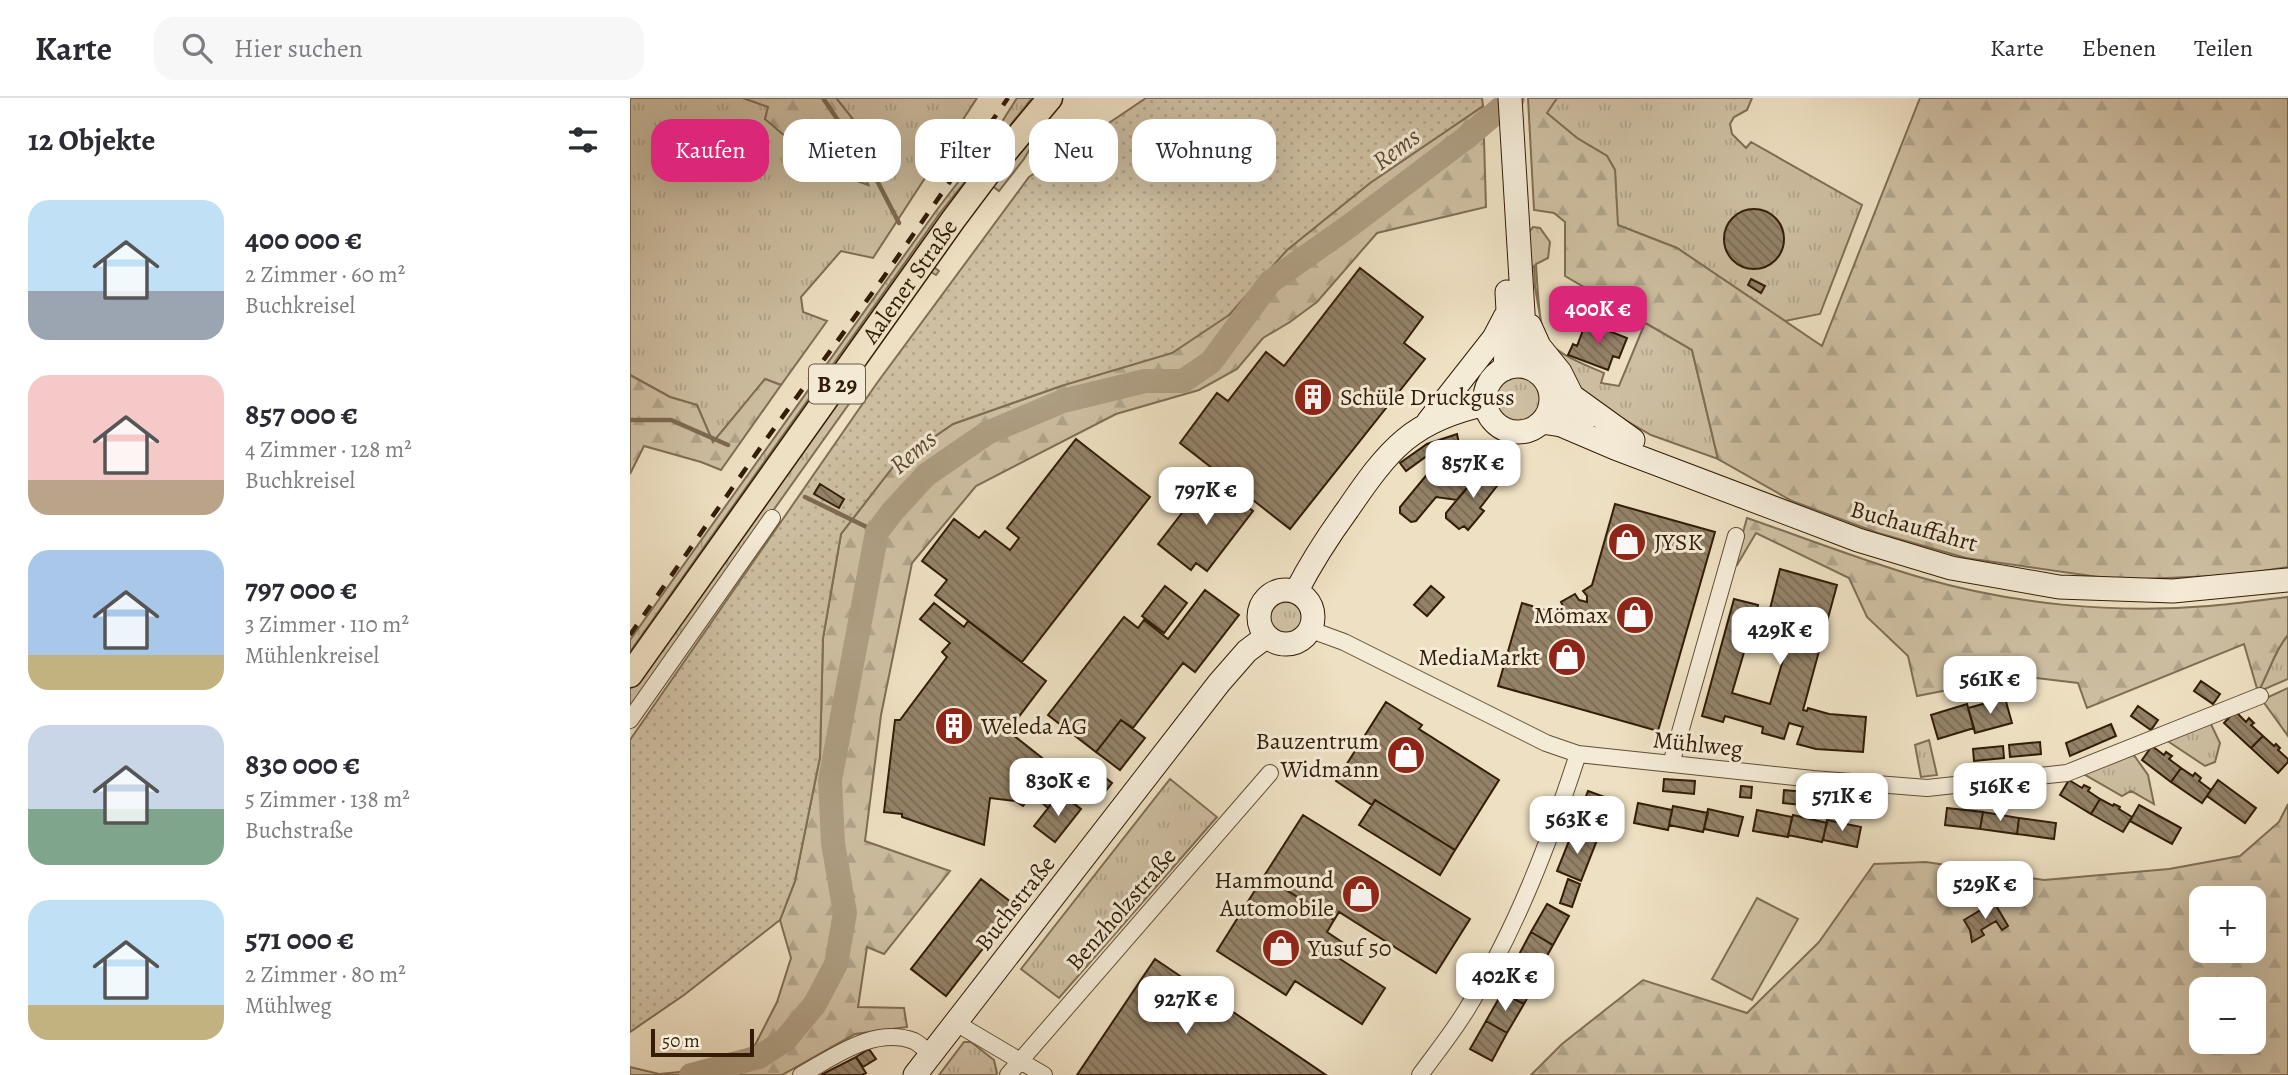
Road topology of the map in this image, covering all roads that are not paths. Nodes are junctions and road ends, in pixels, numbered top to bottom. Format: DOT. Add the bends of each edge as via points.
graph roads {
  1 [pos="1050,98"];
  2 [pos="1495,98"];
  3 [pos="1510,98"];
  4 [pos="1505,152"];
  5 [pos="1516,310"];
  6 [pos="1505,369"];
  7 [pos="1534,370"];
  8 [pos="1486,404"];
  9 [pos="1547,413"];
  10 [pos="1425,425"];
  11 [pos="1633,440"];
  12 [pos="1732,489"];
  13 [pos="772,518"];
  14 [pos="1736,536"];
  15 [pos="2288,580"];
  16 [pos="1296,592"];
  17 [pos="1311,629"];
  18 [pos="1266,636"];
  19 [pos="630,675"];
  20 [pos="2260,696"];
  21 [pos="630,720"];
  22 [pos="1578,754"];
  23 [pos="1671,764"];
  24 [pos="1270,773"];
  25 [pos="956,1023"];
  26 [pos="931,1055"];
  27 [pos="1020,1059"];
  28 [pos="801,1075"];
  29 [pos="915,1075"];
  30 [pos="1008,1075"];
  31 [pos="1044,1075"];
  32 [pos="1420,1075"];
  1 -- 19 [label="main road, Aalener Straße / B 29" via="953,220"];
  2 -- 4 [label="main road"];
  3 -- 4 [label="main road"];
  4 -- 5 [label="main road"];
  5 -- 6 [label="main road"];
  5 -- 7 [label="main road"];
  5 -- 10 [label="main road"];
  5 -- 11 [label="main road" via="1572,396"];
  6 -- 7 [label="main road" via="1520,366"];
  6 -- 8 [label="main road" via="1490,383"];
  7 -- 9 [label="main road" via="1548,384"];
  8 -- 9 [label="main road" via="1493,420 1508,430 1526,431"];
  8 -- 10 [label="main road"];
  9 -- 11 [label="main road" via="1566,413"];
  9 -- 12 [label="main road" via="1561,425 1615,448"];
  10 -- 16 [label="main road" via="1376,468"];
  11 -- 12 [label="main road"];
  12 -- 15 [label="main road, Buchauffahrt" via="1858,540 1951,568 2059,587 2173,592"];
  13 -- 21 [label="street"];
  14 -- 23 [label="street"];
  16 -- 17 [label="main road" via="1310,603"];
  16 -- 18 [label="main road" via="1275,593 1264,603 1260,624"];
  17 -- 18 [label="main road" via="1306,637 1290,644"];
  17 -- 22 [label="street, Mühlweg" via="1546,743"];
  18 -- 25 [label="main road, Buchstraße" via="1219,683"];
  20 -- 23 [label="street, Mühlweg" via="2067,773 1927,789"];
  22 -- 23 [label="street, Mühlweg"];
  22 -- 32 [label="street" via="1541,863 1504,943 1466,1010"];
  24 -- 27 [label="street, Benzholzstraße"];
  25 -- 26 [label="main road, Buchstraße"];
  25 -- 27 [label="street"];
  26 -- 28 [label="street" via="913,1041 879,1038 862,1042"];
  26 -- 29 [label="main road, Buchstraße"];
  27 -- 30 [label="street, Benzholzstraße"];
  27 -- 31 [label="street"];
}
